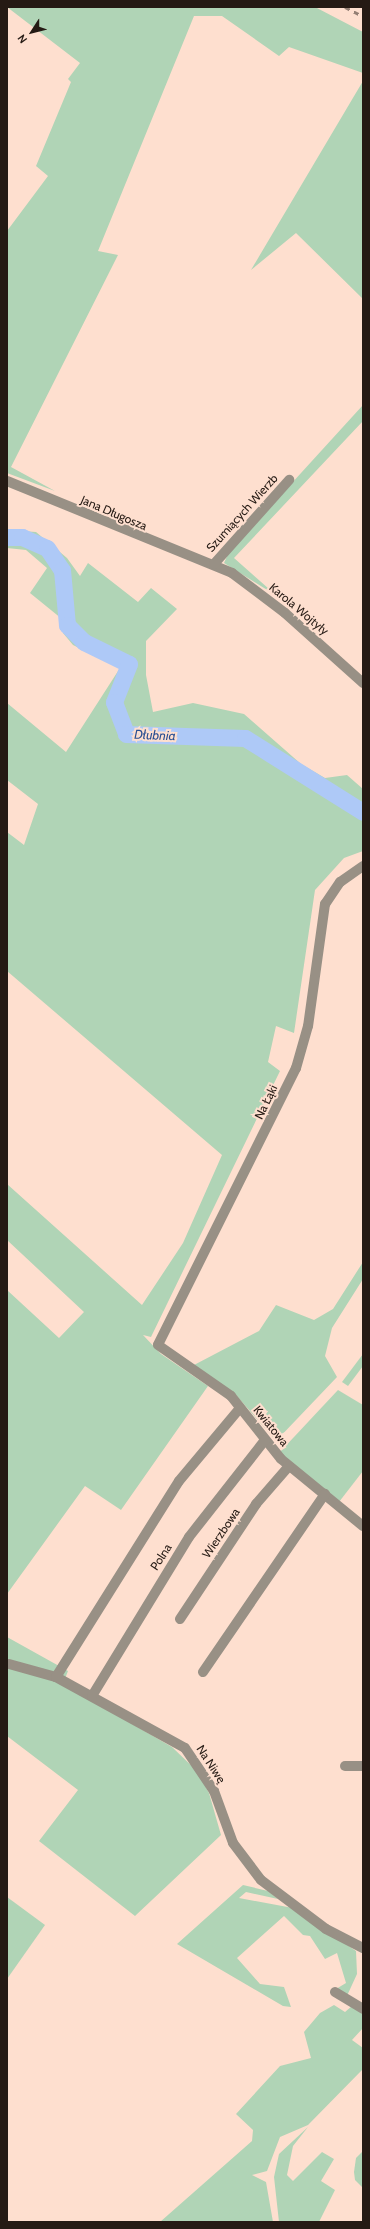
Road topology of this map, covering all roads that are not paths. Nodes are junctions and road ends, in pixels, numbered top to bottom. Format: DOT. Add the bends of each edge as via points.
graph roads {
  1 [pos="289,480"];
  2 [pos="7,481"];
  3 [pos="213,564"];
  4 [pos="363,682"];
  5 [pos="363,866"];
  6 [pos="158,1345"];
  7 [pos="240,1408"];
  8 [pos="265,1440"];
  9 [pos="289,1466"];
  10 [pos="325,1494"];
  11 [pos="363,1526"];
  12 [pos="180,1619"];
  13 [pos="9,1664"];
  14 [pos="203,1672"];
  15 [pos="56,1676"];
  16 [pos="92,1696"];
  17 [pos="345,1766"];
  18 [pos="363,1766"];
  19 [pos="363,1948"];
  20 [pos="335,1992"];
  21 [pos="363,2008"];
  1 -- 3 [label="street, Szumiących Wierzb"];
  2 -- 3 [label="street, Jana Długosza" via="124,532"];
  3 -- 4 [label="street, Karola Wojtyły" via="248,583"];
  5 -- 6 [label="street, Na Łąki" via="340,882 325,904 308,1026 296,1068"];
  6 -- 7 [label="street, Kwiatowa" via="218,1386"];
  7 -- 8 [label="street, Kwiatowa"];
  7 -- 15 [label="street" via="163,1505"];
  8 -- 9 [label="street, Kwiatowa"];
  8 -- 16 [label="street, Polna" via="189,1537"];
  9 -- 10 [label="street, Kwiatowa"];
  9 -- 12 [label="street, Wierzbowa" via="256,1504"];
  10 -- 11 [label="street, Kwiatowa"];
  10 -- 14 [label="street"];
  13 -- 15 [label="street, Na Niwę"];
  15 -- 16 [label="street, Na Niwę"];
  16 -- 19 [label="street, Na Niwę" via="185,1748 214,1791 233,1843 261,1880 326,1929"];
  17 -- 18 [label="street"];
  20 -- 21 [label="street"];
}
